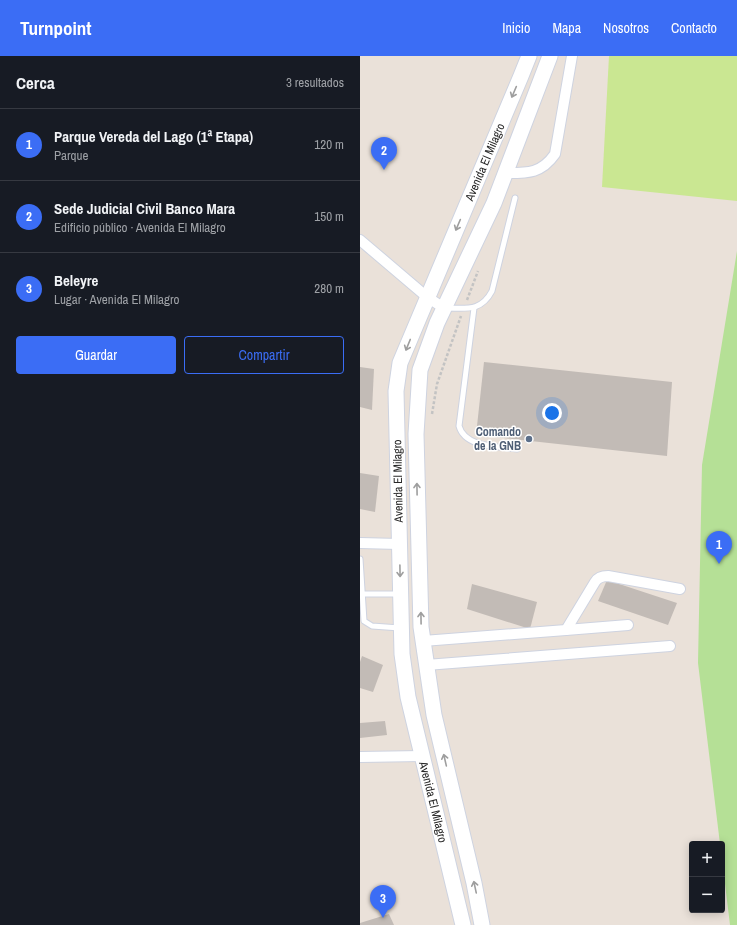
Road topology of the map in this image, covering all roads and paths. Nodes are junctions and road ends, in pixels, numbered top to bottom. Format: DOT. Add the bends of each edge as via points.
graph roads {
  1 [pos="528,56"];
  2 [pos="550,56"];
  3 [pos="572,56"];
  4 [pos="505,173"];
  5 [pos="515,198"];
  6 [pos="360,240"];
  7 [pos="428,297"];
  8 [pos="444,308"];
  9 [pos="474,308"];
  10 [pos="517,449"];
  11 [pos="360,543"];
  12 [pos="400,544"];
  13 [pos="360,559"];
  14 [pos="680,589"];
  15 [pos="362,594"];
  16 [pos="400,594"];
  17 [pos="628,625"];
  18 [pos="401,628"];
  19 [pos="566,630"];
  20 [pos="423,641"];
  21 [pos="670,646"];
  22 [pos="426,665"];
  23 [pos="422,756"];
  24 [pos="360,757"];
  25 [pos="463,925"];
  26 [pos="482,925"];
  1 -- 7 [label="main road, Avenida El Milagro, one-way"];
  2 -- 4 [label="main road, Avenida El Milagro"];
  3 -- 4 [label="street" via="555,154 550,162 530,173"];
  4 -- 8 [label="main road, Avenida El Milagro" via="494,203"];
  5 -- 9 [label="lane" via="492,291 488,298"];
  6 -- 7 [label="street"];
  7 -- 8 [label="street"];
  7 -- 12 [label="main road, Avenida El Milagro, one-way" via="400,363 396,391"];
  8 -- 9 [label="lane"];
  20 -- 8 [label="main road, Avenida El Milagro, one-way" via="416,434 420,370"];
  9 -- 10 [label="lane" via="460,431 474,443"];
  11 -- 12 [label="street"];
  12 -- 16 [label="main road, Avenida El Milagro, one-way"];
  13 -- 15 [label="lane"];
  14 -- 19 [label="street" via="604,576 597,579"];
  15 -- 16 [label="lane"];
  15 -- 18 [label="lane" via="364,621 372,626"];
  16 -- 18 [label="main road, Avenida El Milagro"];
  17 -- 19 [label="street"];
  18 -- 23 [label="main road, Avenida El Milagro" via="408,697"];
  19 -- 20 [label="street"];
  20 -- 22 [label="main road, Avenida El Milagro"];
  21 -- 22 [label="street"];
  26 -- 22 [label="main road, Avenida El Milagro, one-way" via="434,715"];
  23 -- 24 [label="street"];
  23 -- 25 [label="main road, Avenida El Milagro"];
}
